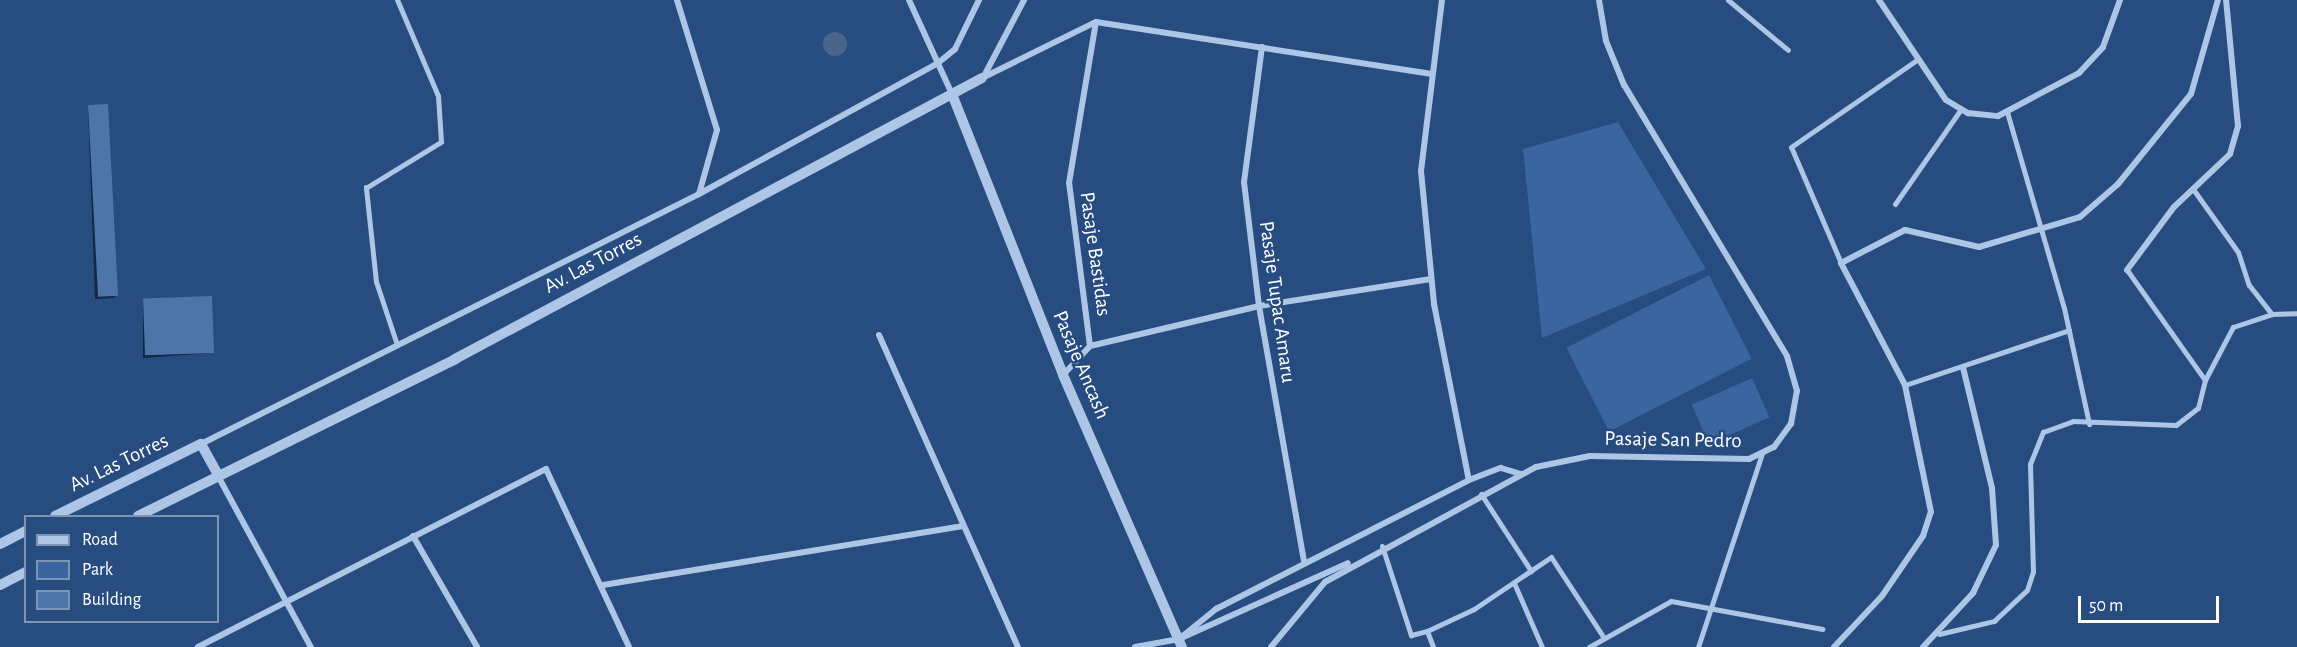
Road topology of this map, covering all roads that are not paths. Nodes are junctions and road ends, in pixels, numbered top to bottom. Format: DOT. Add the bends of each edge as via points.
graph roads {
  1 [pos="397,0"];
  2 [pos="677,0"];
  3 [pos="909,0"];
  4 [pos="979,0"];
  5 [pos="1024,0"];
  6 [pos="1442,0"];
  7 [pos="1599,0"];
  8 [pos="1728,0"];
  9 [pos="1879,0"];
  10 [pos="2120,0"];
  11 [pos="2218,0"];
  12 [pos="2226,0"];
  13 [pos="1096,22"];
  14 [pos="1262,47"];
  15 [pos="1788,50"];
  16 [pos="1918,59"];
  17 [pos="938,63"];
  18 [pos="1432,74"];
  19 [pos="982,78"];
  20 [pos="952,94"];
  21 [pos="1962,109"];
  22 [pos="2007,112"];
  23 [pos="2193,189"];
  24 [pos="699,194"];
  25 [pos="1894,204"];
  26 [pos="2044,232"];
  27 [pos="1841,263"];
  28 [pos="2127,270"];
  29 [pos="1431,279"];
  30 [pos="1258,306"];
  31 [pos="2297,313"];
  32 [pos="2272,314"];
  33 [pos="2069,330"];
  34 [pos="879,335"];
  35 [pos="397,345"];
  36 [pos="1090,346"];
  37 [pos="1963,367"];
  38 [pos="1063,375"];
  39 [pos="2205,380"];
  40 [pos="1905,385"];
  41 [pos="2089,424"];
  42 [pos="201,444"];
  43 [pos="1762,454"];
  44 [pos="1521,474"];
  45 [pos="218,475"];
  46 [pos="1469,480"];
  47 [pos="1481,494"];
  48 [pos="57,515"];
  49 [pos="140,515"];
  50 [pos="963,526"];
  51 [pos="24,532"];
  52 [pos="413,536"];
  53 [pos="0,544"];
  54 [pos="1382,546"];
  55 [pos="1362,557"];
  56 [pos="1304,561"];
  57 [pos="1531,571"];
  58 [pos="24,573"];
  59 [pos="1514,583"];
  60 [pos="0,585"];
  61 [pos="603,585"];
  62 [pos="288,604"];
  63 [pos="1708,610"];
  64 [pos="1822,629"];
  65 [pos="1427,631"];
  66 [pos="1939,634"];
  67 [pos="1604,638"];
  68 [pos="1181,643"];
  69 [pos="198,647"];
  70 [pos="311,647"];
  71 [pos="477,647"];
  72 [pos="629,647"];
  73 [pos="1018,647"];
  74 [pos="1134,647"];
  75 [pos="1271,647"];
  76 [pos="1433,647"];
  77 [pos="1542,647"];
  78 [pos="1589,647"];
  79 [pos="1698,647"];
  80 [pos="1834,647"];
  81 [pos="1923,647"];
  1 -- 35 [label="lane" via="438,96 441,142 366,188 376,282"];
  2 -- 24 [label="street" via="717,130"];
  3 -- 17 [label="street"];
  4 -- 17 [label="street, Av. Las Torres" via="955,49"];
  5 -- 19 [label="street" via="1006,43"];
  6 -- 18 [label="street"];
  7 -- 43 [label="street, Pasaje San Pedro" via="1606,41 1624,86 1794,374 1797,399 1791,424"];
  8 -- 15 [label="street"];
  9 -- 16 [label="street"];
  10 -- 22 [label="street" via="2103,47 2079,73"];
  11 -- 26 [label="street" via="2191,94 2118,184 2080,218"];
  12 -- 23 [label="street" via="2238,126 2230,154"];
  13 -- 14 [label="street"];
  13 -- 19 [label="street"];
  13 -- 36 [label="street, Pasaje Bastidas" via="1069,183"];
  14 -- 18 [label="street"];
  14 -- 30 [label="street, Pasaje Tupac Amaru" via="1244,171"];
  16 -- 21 [label="street" via="1946,100"];
  16 -- 27 [label="street" via="1791,147"];
  17 -- 20 [label="street"];
  17 -- 24 [label="street, Av. Las Torres"];
  18 -- 29 [label="street" via="1421,171"];
  19 -- 20 [label="street, Av. Las Torres"];
  20 -- 38 [label="street, Pasaje Ancash"];
  20 -- 45 [label="street, Av. Las Torres" via="455,359"];
  21 -- 22 [label="street"];
  21 -- 25 [label="street"];
  22 -- 26 [label="street"];
  23 -- 28 [label="street"];
  23 -- 32 [label="street" via="2238,252 2249,285"];
  24 -- 35 [label="street, Av. Las Torres"];
  26 -- 27 [label="street" via="1979,247 1905,230"];
  26 -- 33 [label="street"];
  27 -- 40 [label="street"];
  28 -- 39 [label="street"];
  29 -- 30 [label="street"];
  29 -- 46 [label="street"];
  30 -- 36 [label="street"];
  30 -- 56 [label="street, Pasaje Tupac Amaru"];
  31 -- 32 [label="street"];
  32 -- 39 [label="street" via="2233,327"];
  33 -- 37 [label="street"];
  33 -- 41 [label="street"];
  34 -- 50 [label="street"];
  35 -- 42 [label="street, Av. Las Torres"];
  36 -- 38 [label="street, Pasaje Bastidas"];
  37 -- 40 [label="street"];
  37 -- 66 [label="street" via="1992,488 1996,545 1972,593"];
  38 -- 68 [label="street, Pasaje Ancash"];
  39 -- 41 [label="street" via="2198,408 2176,425"];
  40 -- 80 [label="street" via="1930,512 1923,536 1882,596"];
  41 -- 66 [label="street" via="2061,423 2036,441 2029,482 2033,572 2027,590 1994,621"];
  42 -- 45 [label="street, Av. Las Torres"];
  42 -- 48 [label="street, Av. Las Torres"];
  43 -- 44 [label="street, Pasaje San Pedro" via="1720,461 1590,456"];
  43 -- 63 [label="street"];
  44 -- 46 [label="street" via="1501,468"];
  44 -- 47 [label="street, Pasaje San Pedro"];
  45 -- 49 [label="street, Av. Las Torres"];
  45 -- 62 [label="street"];
  46 -- 56 [label="street"];
  47 -- 54 [label="street, Pasaje San Pedro"];
  47 -- 57 [label="street"];
  50 -- 61 [label="street"];
  50 -- 73 [label="street"];
  51 -- 53 [label="street"];
  52 -- 61 [label="street" via="546,469"];
  52 -- 62 [label="street"];
  52 -- 71 [label="street"];
  54 -- 55 [label="street, Pasaje San Pedro"];
  54 -- 65 [label="street" via="1411,635"];
  55 -- 68 [label="street"];
  55 -- 75 [label="street, Pasaje San Pedro" via="1325,582"];
  56 -- 68 [label="street" via="1205,616"];
  57 -- 59 [label="street"];
  57 -- 67 [label="street" via="1551,557"];
  58 -- 60 [label="street"];
  59 -- 65 [label="street"];
  59 -- 77 [label="street"];
  61 -- 72 [label="street"];
  62 -- 69 [label="street"];
  62 -- 70 [label="street"];
  63 -- 64 [label="street"];
  63 -- 67 [label="street" via="1671,601"];
  63 -- 79 [label="street"];
  65 -- 76 [label="street"];
  66 -- 81 [label="street"];
  67 -- 78 [label="street"];
  68 -- 74 [label="street"];
}
